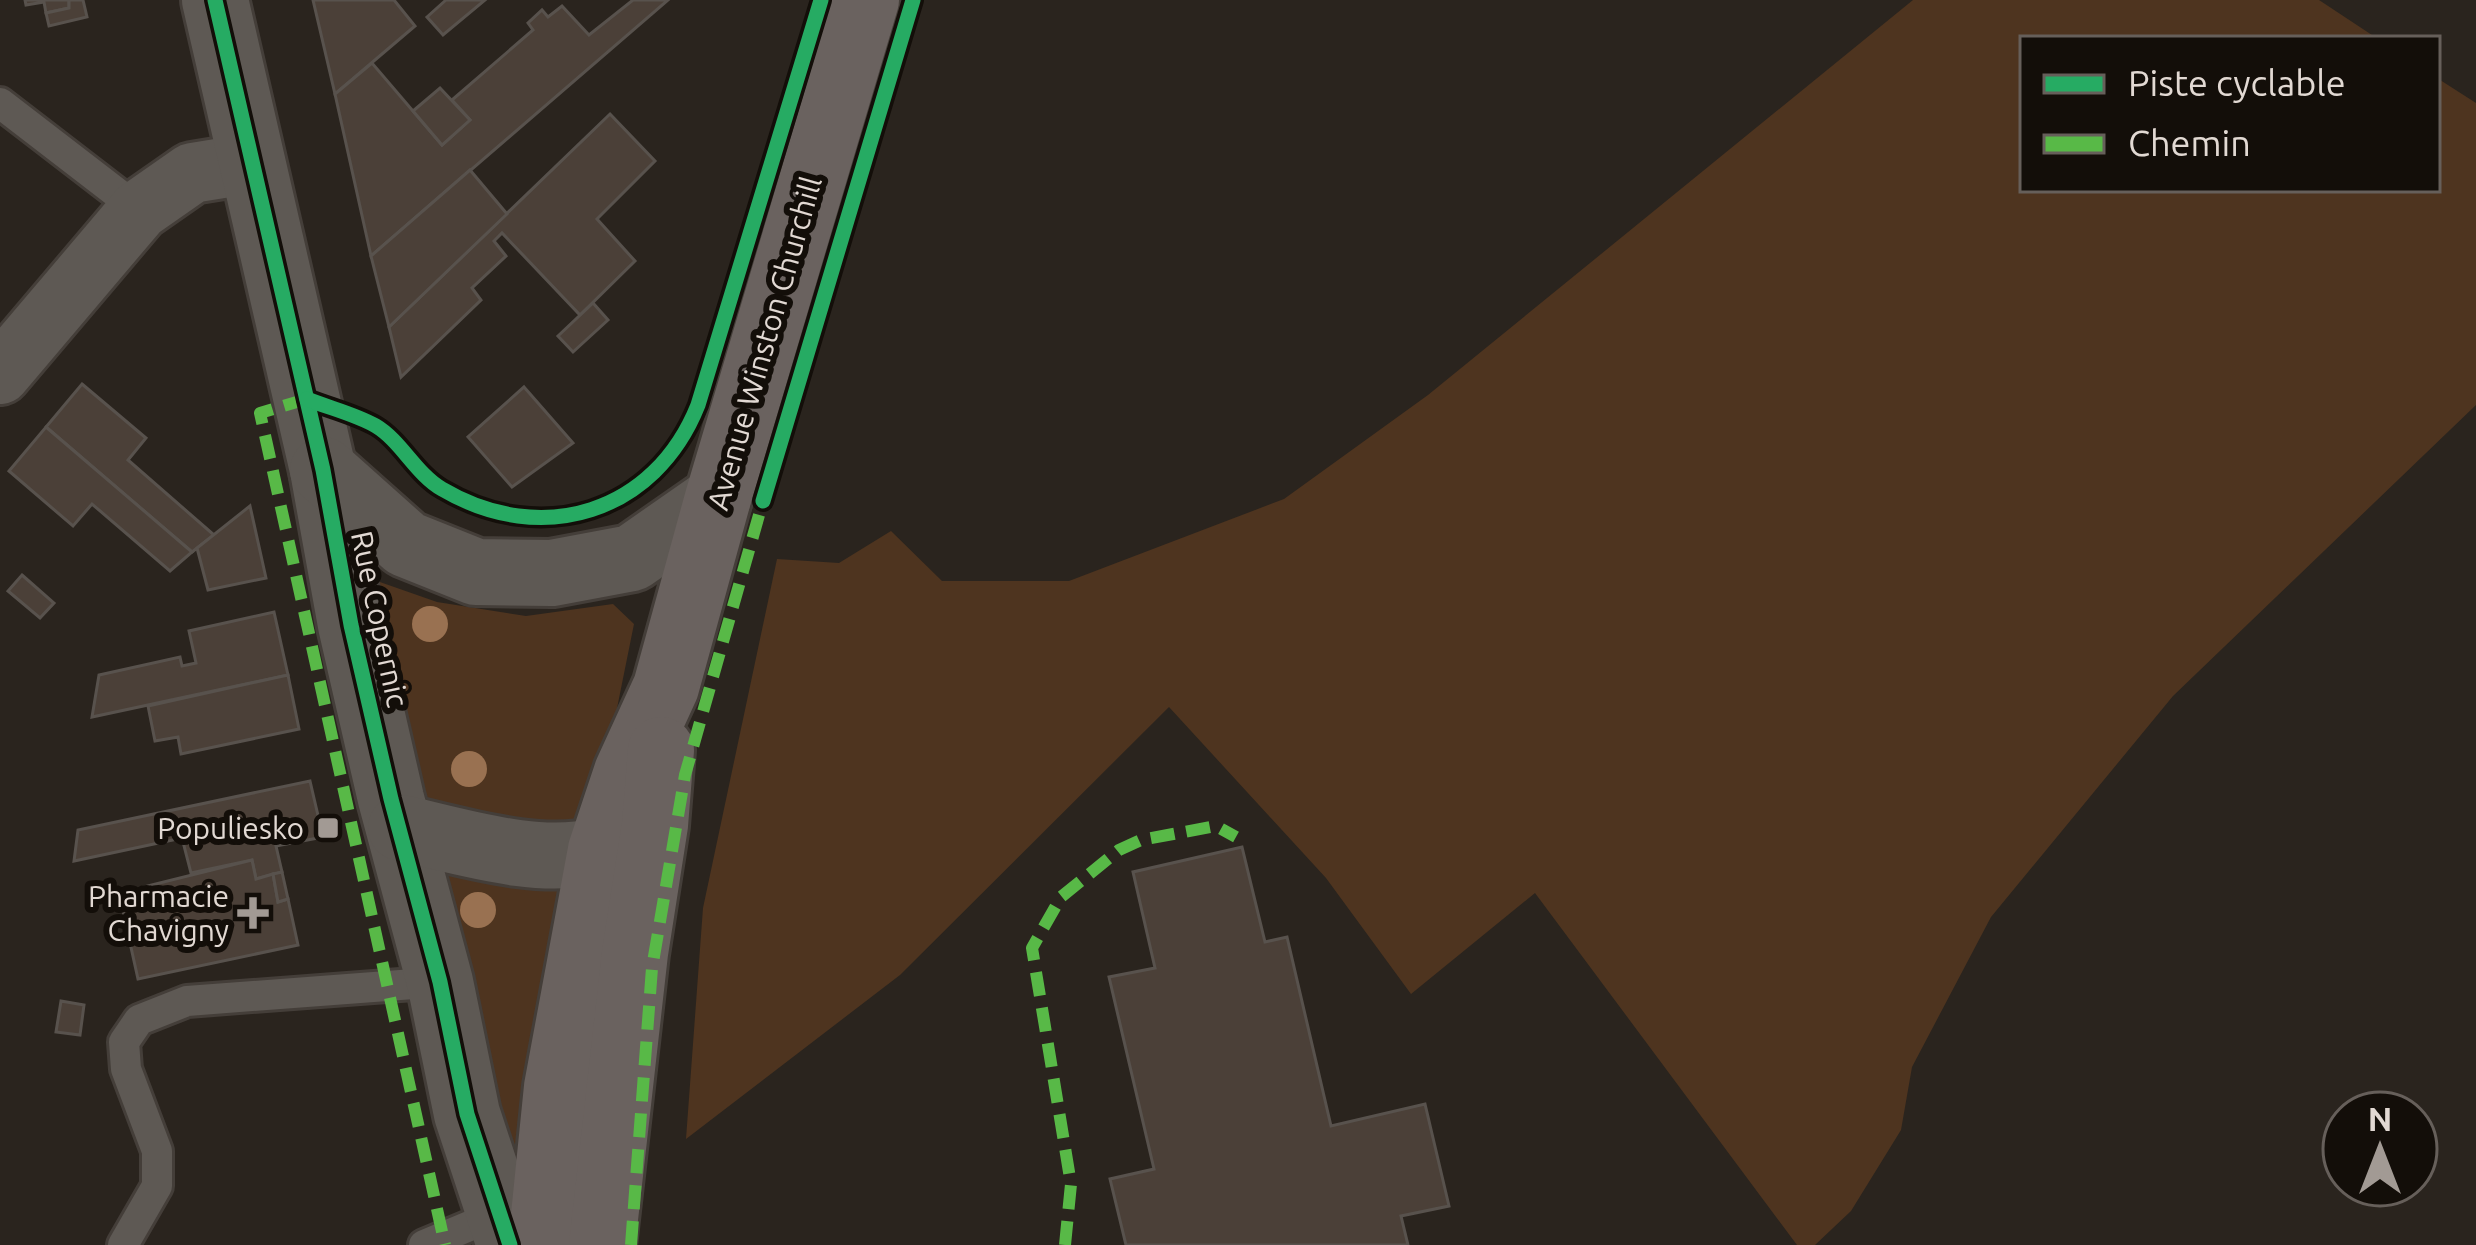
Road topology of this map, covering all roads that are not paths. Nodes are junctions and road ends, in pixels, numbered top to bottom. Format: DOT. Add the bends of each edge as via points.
graph roads {
  1 [pos="215,0"];
  2 [pos="866,0"];
  3 [pos="0,103"];
  4 [pos="253,164"];
  5 [pos="139,209"];
  6 [pos="0,374"];
  7 [pos="323,470"];
  8 [pos="718,498"];
  9 [pos="401,828"];
  10 [pos="628,838"];
  11 [pos="440,982"];
  12 [pos="516,1235"];
  13 [pos="123,1245"];
  14 [pos="424,1245"];
  15 [pos="602,1245"];
  1 -- 4 [label="street, Rue Copernic"];
  2 -- 8 [label="main road, Avenue Winston Churchill"];
  3 -- 5 [label="lane"];
  4 -- 5 [label="street" via="192,173"];
  4 -- 7 [label="street, Rue Copernic"];
  5 -- 6 [label="street"];
  7 -- 8 [label="street" via="406,544 476,572 553,573 632,558"];
  7 -- 9 [label="street, Rue Copernic"];
  8 -- 10 [label="main road, Avenue Winston Churchill" via="666,687 627,772"];
  9 -- 10 [label="street" via="511,852"];
  9 -- 11 [label="street, Rue Copernic"];
  10 -- 12 [label="main road, Avenue Winston Churchill"];
  10 -- 15 [label="main road, Avenue Winston Churchill" via="635,953"];
  11 -- 12 [label="street, Rue Copernic" via="467,1114"];
  11 -- 13 [label="lane" via="187,1001 139,1020 124,1042 126,1070 157,1151 157,1186"];
  12 -- 14 [label="lane"];
}
